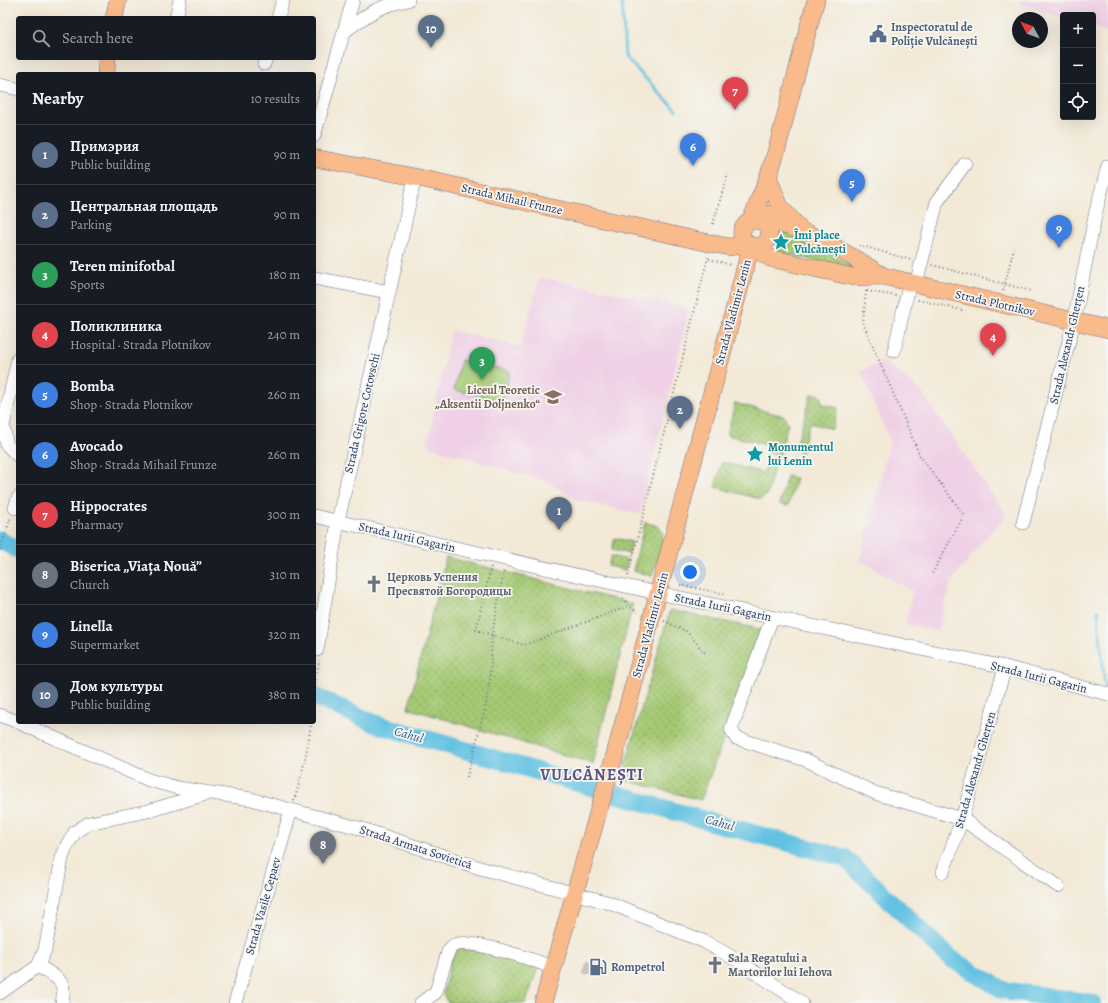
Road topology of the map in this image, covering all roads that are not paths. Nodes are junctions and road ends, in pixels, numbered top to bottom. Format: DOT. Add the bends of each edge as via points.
graph roads {
  1 [pos="118,0"];
  2 [pos="180,0"];
  3 [pos="283,0"];
  4 [pos="353,0"];
  5 [pos="408,0"];
  6 [pos="816,0"];
  7 [pos="114,16"];
  8 [pos="176,16"];
  9 [pos="279,16"];
  10 [pos="344,32"];
  11 [pos="107,60"];
  12 [pos="106,72"];
  13 [pos="0,85"];
  14 [pos="16,89"];
  15 [pos="316,129"];
  16 [pos="316,158"];
  17 [pos="965,164"];
  18 [pos="1108,166"];
  19 [pos="415,177"];
  20 [pos="769,179"];
  21 [pos="751,233"];
  22 [pos="807,234"];
  23 [pos="882,276"];
  24 [pos="316,278"];
  25 [pos="913,283"];
  26 [pos="389,292"];
  27 [pos="1074,321"];
  28 [pos="1108,329"];
  29 [pos="894,351"];
  30 [pos="16,369"];
  31 [pos="16,454"];
  32 [pos="316,516"];
  33 [pos="338,521"];
  34 [pos="1023,522"];
  35 [pos="659,594"];
  36 [pos="772,618"];
  37 [pos="317,650"];
  38 [pos="1005,667"];
  39 [pos="1108,694"];
  40 [pos="0,715"];
  41 [pos="16,721"];
  42 [pos="23,724"];
  43 [pos="211,792"];
  44 [pos="291,810"];
  45 [pos="962,819"];
  46 [pos="943,872"];
  47 [pos="1058,886"];
  48 [pos="575,893"];
  49 [pos="38,966"];
  50 [pos="553,968"];
  51 [pos="0,993"];
  52 [pos="62,1003"];
  53 [pos="236,1003"];
  54 [pos="421,1003"];
  55 [pos="542,1003"];
  56 [pos="802,1003"];
  1 -- 7 [label="main road"];
  2 -- 8 [label="street"];
  3 -- 9 [label="street"];
  4 -- 10 [label="street"];
  5 -- 10 [label="street" via="386,5 364,16"];
  6 -- 20 [label="main road, Strada Vladimir Lenin"];
  10 -- 15 [label="street"];
  11 -- 12 [label="main road"];
  13 -- 14 [label="street"];
  16 -- 19 [label="main road, Strada Mihail Frunze"];
  17 -- 25 [label="street" via="937,202 922,263"];
  18 -- 27 [label="street, Strada Alexandr Gherțen" via="1096,211"];
  19 -- 21 [label="main road, Strada Mihail Frunze" via="708,251 730,247"];
  19 -- 26 [label="street, Strada Grigore Cotovschi"];
  20 -- 21 [label="main road, Strada Vladimir Lenin"];
  20 -- 22 [label="main road" via="780,207"];
  21 -- 22 [label="main road, Strada Plotnikov" via="780,224"];
  21 -- 23 [label="main road, Strada Plotnikov" via="770,258 853,277"];
  21 -- 35 [label="main road, Strada Vladimir Lenin"];
  22 -- 23 [label="main road, Strada Plotnikov"];
  23 -- 25 [label="main road, Strada Plotnikov"];
  24 -- 26 [label="street"];
  25 -- 27 [label="main road, Strada Plotnikov"];
  25 -- 29 [label="street"];
  26 -- 33 [label="street, Strada Grigore Cotovschi"];
  27 -- 28 [label="main road, Strada Plotnikov"];
  27 -- 34 [label="street, Strada Alexandr Gherțen"];
  30 -- 31 [label="street" via="3,426 7,445"];
  32 -- 33 [label="street, Strada Iurii Gagarin"];
  33 -- 35 [label="street, Strada Iurii Gagarin"];
  33 -- 37 [label="street, Strada Grigore Cotovschi"];
  35 -- 36 [label="street, Strada Iurii Gagarin"];
  35 -- 48 [label="main road, Strada Vladimir Lenin" via="645,618 615,754"];
  36 -- 38 [label="street, Strada Iurii Gagarin"];
  36 -- 45 [label="street" via="731,729 736,738 806,760 875,793"];
  38 -- 39 [label="street, Strada Iurii Gagarin"];
  38 -- 45 [label="street, Strada Alexandr Gherțen"];
  40 -- 41 [label="street, Strada Armata Sovietică"];
  42 -- 43 [label="street, Strada Armata Sovietică" via="149,780 178,788"];
  43 -- 44 [label="street, Strada Armata Sovietică"];
  43 -- 49 [label="street" via="148,811 89,823 75,832 62,858 45,950"];
  44 -- 48 [label="street, Strada Armata Sovietică" via="359,828 480,868"];
  44 -- 53 [label="street, Strada Vasile Cepaev"];
  45 -- 46 [label="street, Strada Alexandr Gherțen"];
  45 -- 47 [label="street"];
  48 -- 50 [label="main road, Strada Vladimir Lenin"];
  48 -- 56 [label="street, Strada Armata Sovietică" via="610,903 705,942"];
  49 -- 51 [label="street"];
  49 -- 52 [label="street" via="63,984 65,989"];
  50 -- 54 [label="street" via="485,946 457,944 448,952 436,992"];
  50 -- 55 [label="main road, Strada Vladimir Lenin"];
}
